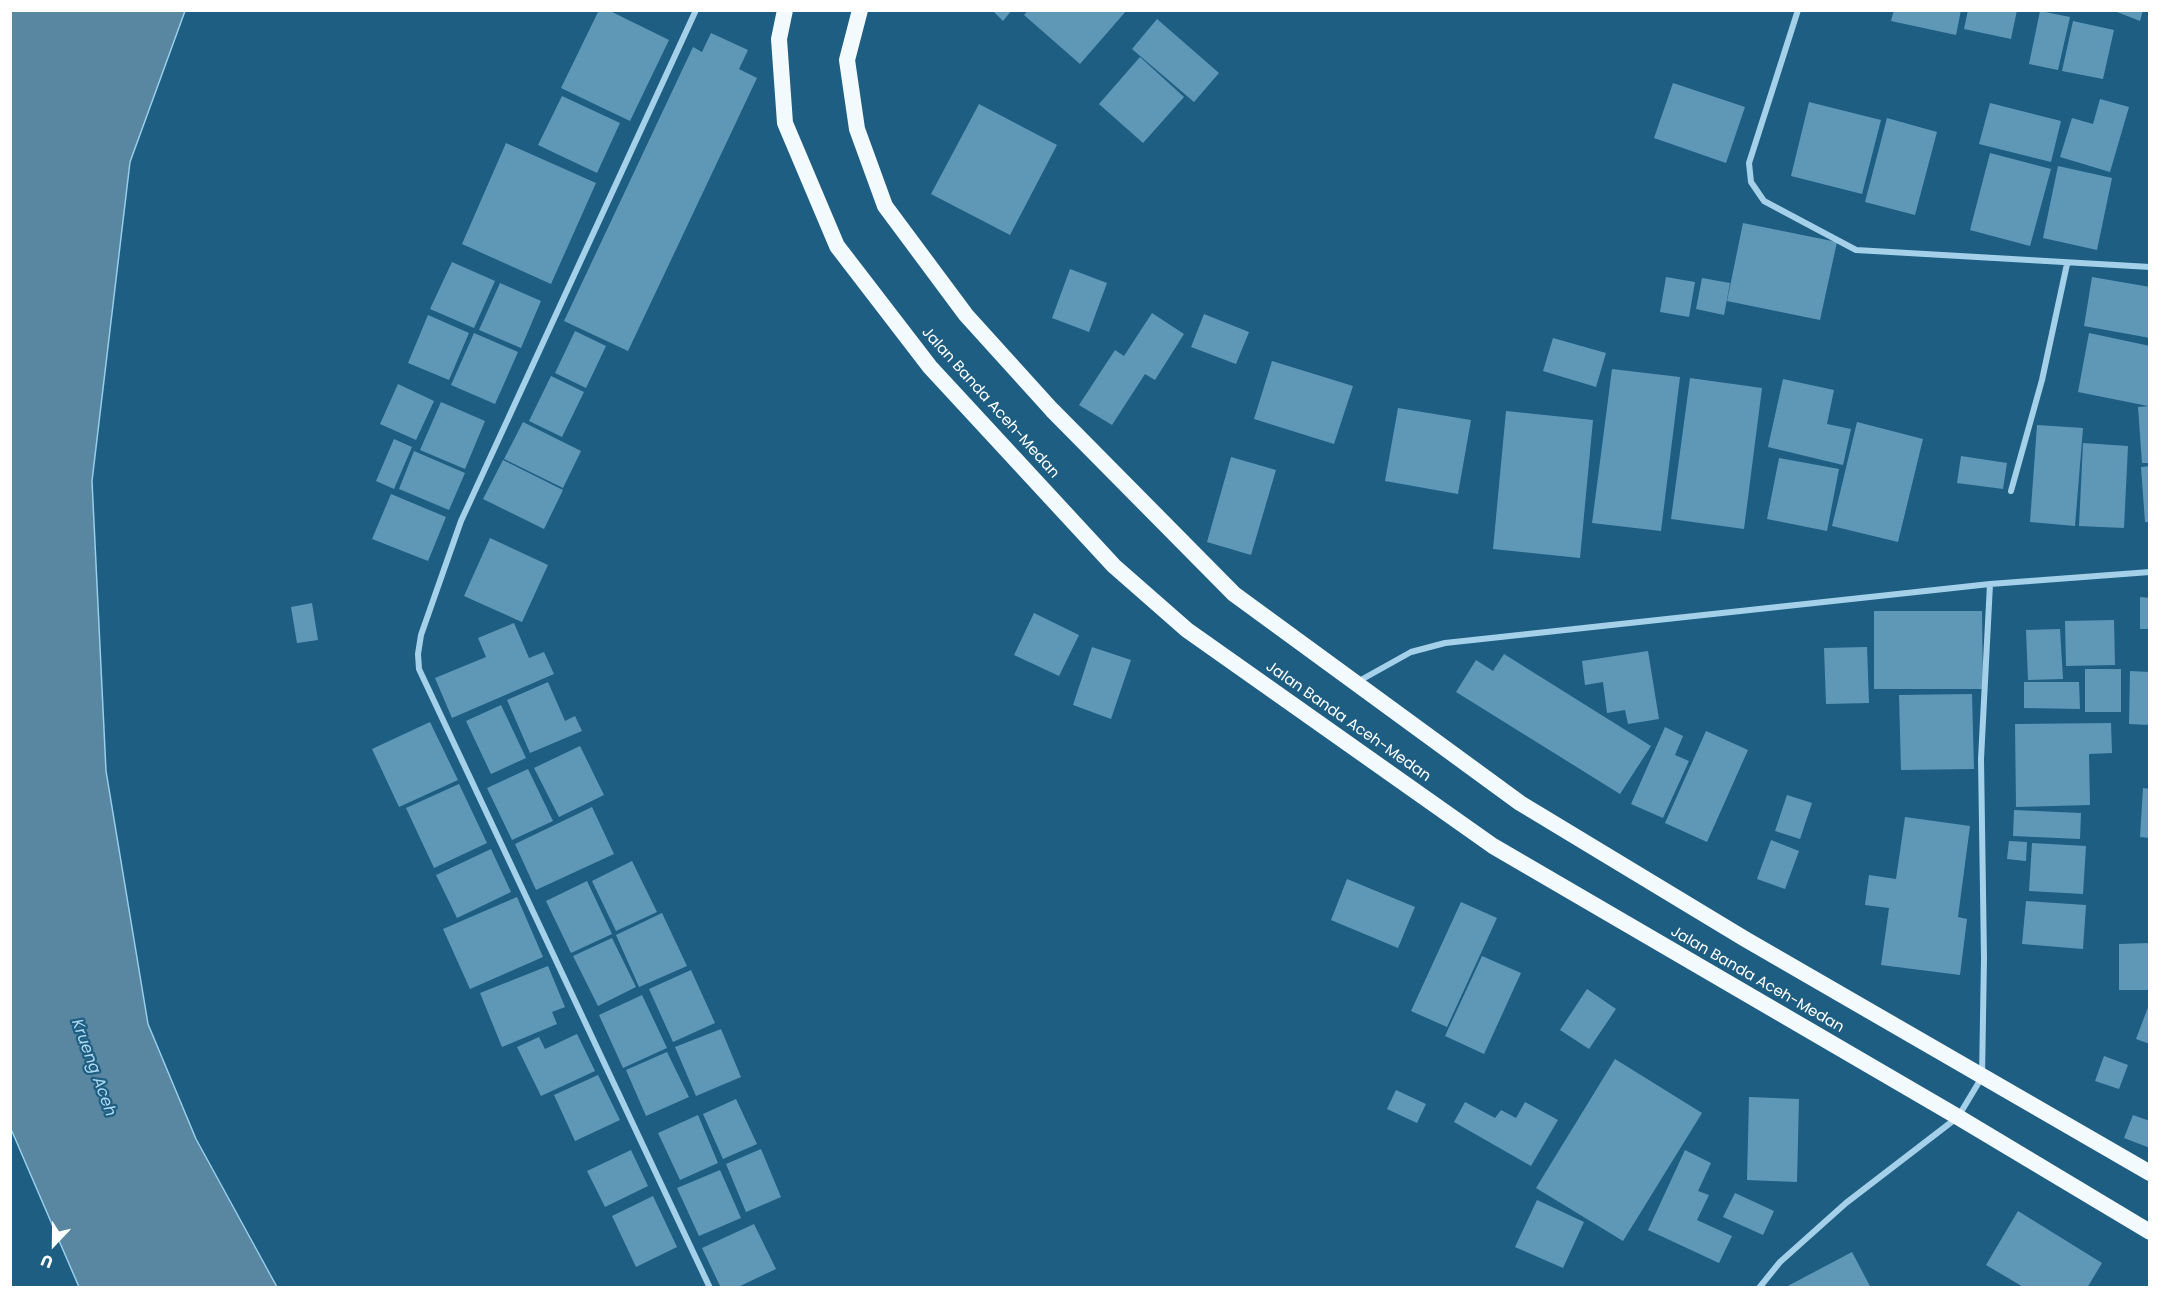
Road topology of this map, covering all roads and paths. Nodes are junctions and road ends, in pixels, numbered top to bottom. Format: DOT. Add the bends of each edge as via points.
graph roads {
  1 [pos="696,10"];
  2 [pos="785,10"];
  3 [pos="860,10"];
  4 [pos="1798,10"];
  5 [pos="2067,264"];
  6 [pos="2150,267"];
  7 [pos="2011,490"];
  8 [pos="2150,572"];
  9 [pos="1990,584"];
  10 [pos="1356,683"];
  11 [pos="1982,1077"];
  12 [pos="1958,1118"];
  13 [pos="2150,1173"];
  14 [pos="2150,1232"];
  15 [pos="710,1287"];
  16 [pos="1759,1287"];
  1 -- 15 [label="street" via="461,521 421,635 418,669"];
  2 -- 12 [label="highway, Jalan Banda Aceh-Medan" via="779,39 785,123 837,246 930,367 1114,566 1187,630 1493,846"];
  3 -- 10 [label="highway, Jalan Banda Aceh-Medan" via="847,60 857,129 885,206 966,315 1060,418 1234,594"];
  4 -- 5 [label="street" via="1749,163 1751,182 1764,201 1856,250"];
  5 -- 6 [label="street"];
  5 -- 7 [label="street" via="2042,380"];
  8 -- 9 [label="street"];
  9 -- 10 [label="street" via="1444,643 1411,652"];
  9 -- 11 [label="street" via="1981,759"];
  10 -- 11 [label="highway, Jalan Banda Aceh-Medan" via="1520,803"];
  11 -- 12 [label="street"];
  11 -- 13 [label="highway, Jalan Banda Aceh-Medan"];
  12 -- 14 [label="highway, Jalan Banda Aceh-Medan"];
  12 -- 16 [label="street" via="1846,1203 1780,1262"];
}
